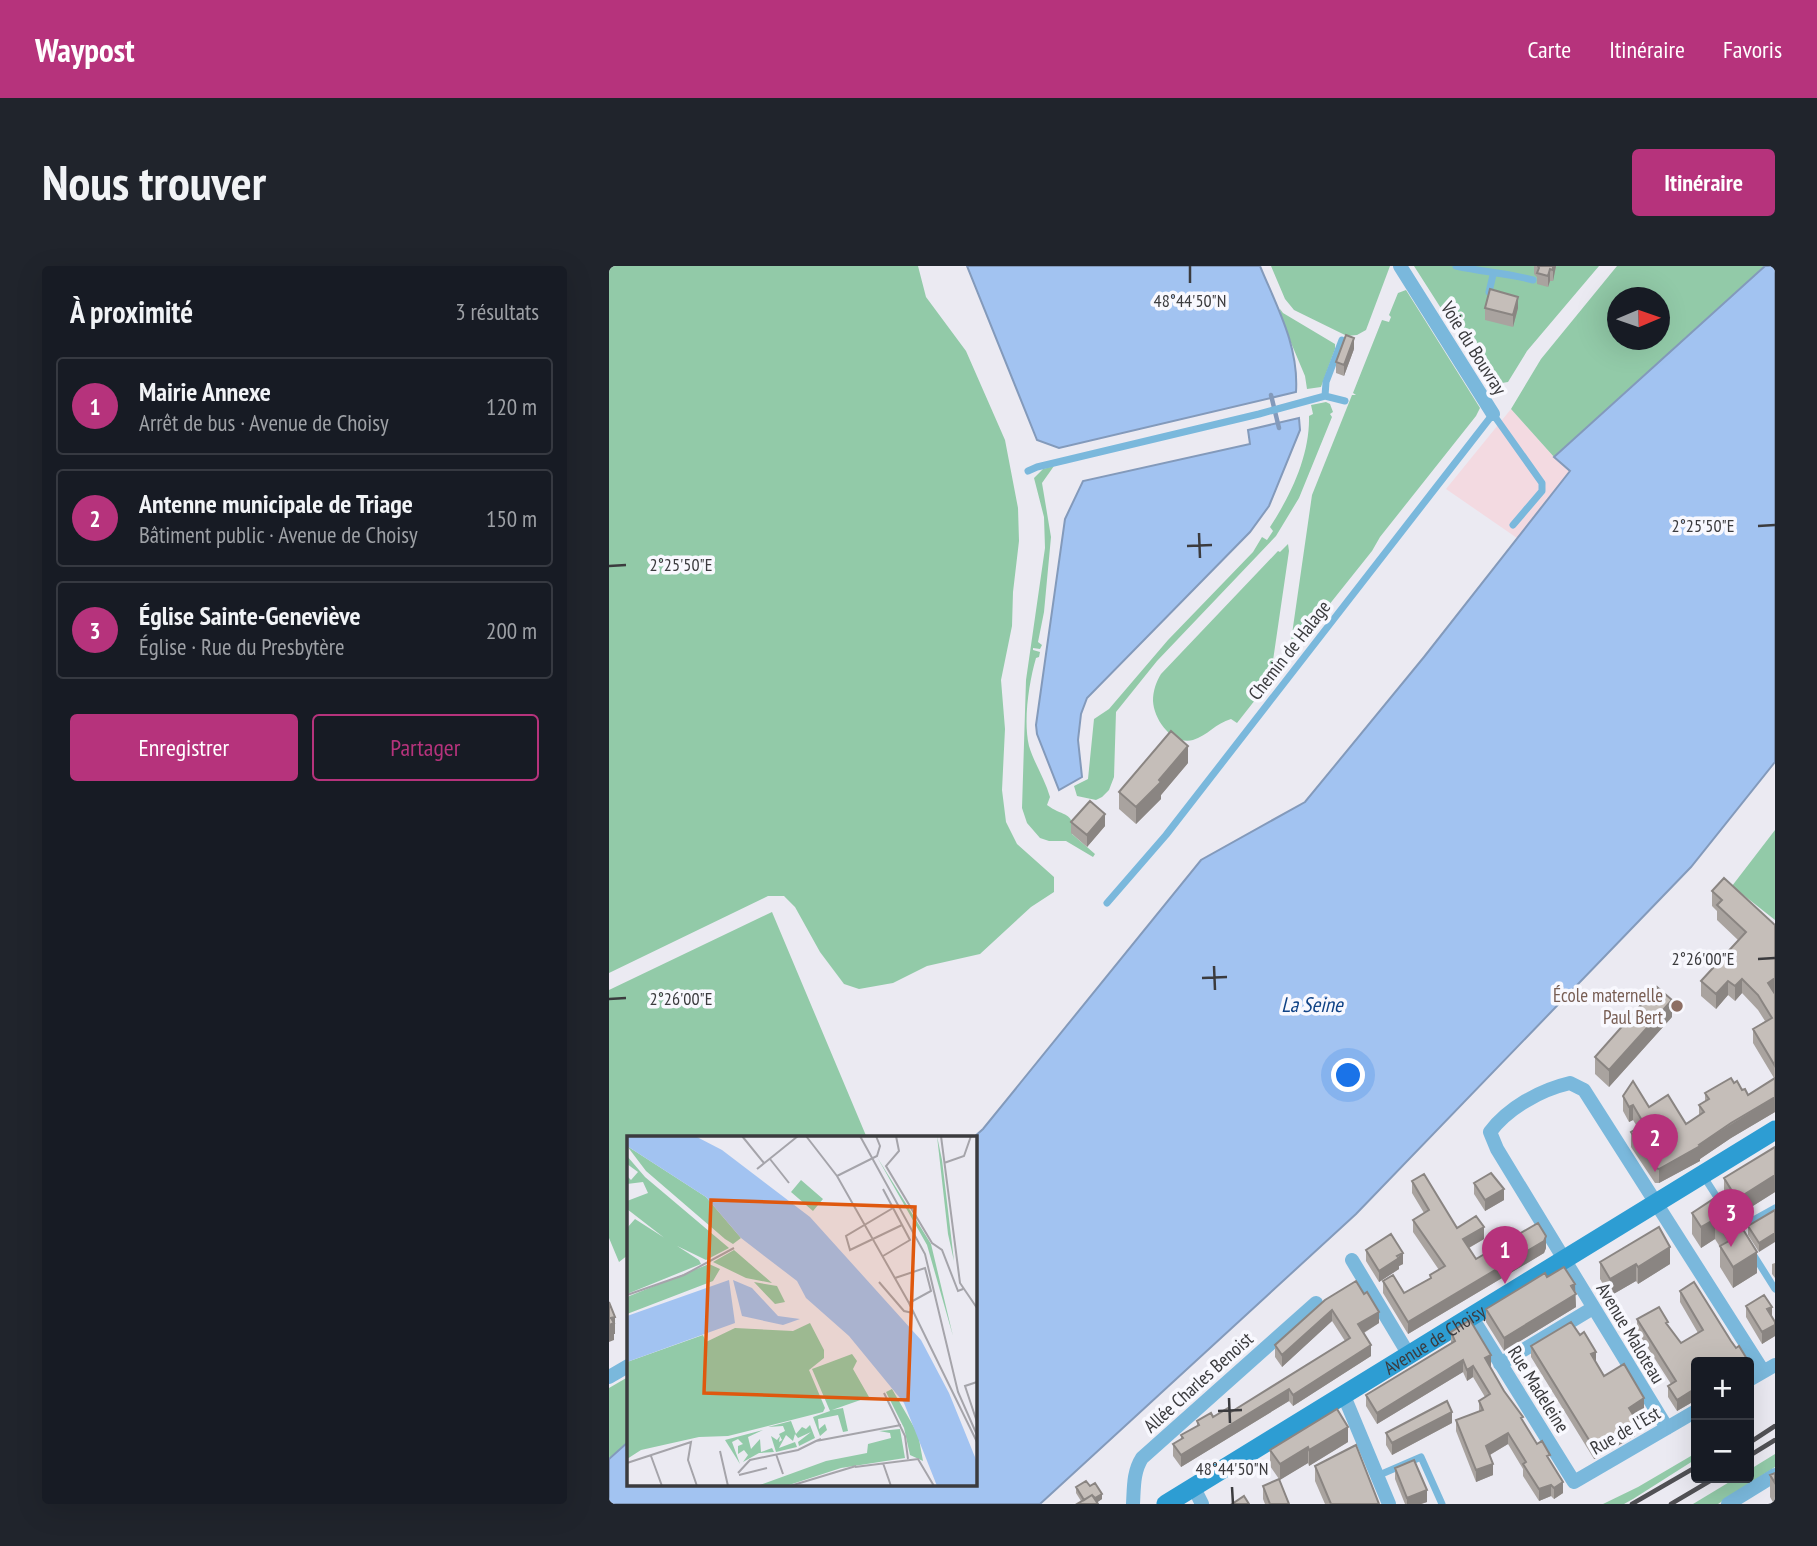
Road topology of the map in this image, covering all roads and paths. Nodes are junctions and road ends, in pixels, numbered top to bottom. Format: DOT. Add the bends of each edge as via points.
graph roads {
  1 [pos="1401,266"];
  2 [pos="1456,266"];
  3 [pos="1493,275"];
  4 [pos="1533,280"];
  5 [pos="1489,292"];
  6 [pos="1342,340"];
  7 [pos="1325,396"];
  8 [pos="1345,401"];
  9 [pos="1493,414"];
  10 [pos="1028,471"];
  11 [pos="1513,526"];
  12 [pos="1107,904"];
  13 [pos="1775,1130"];
  14 [pos="1703,1174"];
  15 [pos="1657,1202"];
  16 [pos="1723,1207"];
  17 [pos="1775,1208"];
  18 [pos="1730,1218"];
  19 [pos="1737,1229"];
  20 [pos="1743,1239"];
  21 [pos="1750,1249"];
  22 [pos="1563,1259"];
  23 [pos="1352,1260"];
  24 [pos="1775,1289"];
  25 [pos="1316,1303"];
  26 [pos="1593,1308"];
  27 [pos="1471,1316"];
  28 [pos="1409,1355"];
  29 [pos="1500,1364"];
  30 [pos="627,1367"];
  31 [pos="1769,1368"];
  32 [pos="609,1377"];
  33 [pos="1344,1396"];
  34 [pos="1691,1414"];
  35 [pos="1667,1428"];
  36 [pos="1775,1475"];
  37 [pos="1377,1476"];
  38 [pos="1574,1482"];
  39 [pos="1198,1496"];
  40 [pos="1745,1499"];
  41 [pos="1133,1504"];
  42 [pos="1166,1504"];
  43 [pos="1389,1504"];
  44 [pos="1442,1504"];
  45 [pos="1728,1504"];
  1 -- 9 [label="street, Voie du Bouvray"];
  2 -- 3 [label="lane"];
  3 -- 4 [label="lane" via="1501,272"];
  3 -- 5 [label="lane"];
  6 -- 7 [label="lane"];
  7 -- 8 [label="lane"];
  7 -- 10 [label="lane"];
  9 -- 11 [label="lane" via="1542,483 1542,491"];
  9 -- 12 [label="lane, Chemin de Halage" via="1166,835"];
  13 -- 14 [label="main road, Avenue de Choisy"];
  14 -- 15 [label="main road, Avenue de Choisy"];
  14 -- 16 [label="lane"];
  15 -- 22 [label="main road, Avenue de Choisy"];
  15 -- 22 [label="street, Avenue Maloteau" via="1584,1090 1570,1083 1552,1087 1502,1116 1490,1132 1497,1149"];
  15 -- 31 [label="street"];
  17 -- 19 [label="lane"];
  18 -- 19 [label="lane"];
  19 -- 20 [label="lane"];
  21 -- 24 [label="lane"];
  22 -- 26 [label="street, Avenue Maloteau"];
  22 -- 27 [label="main road, Avenue de Choisy"];
  23 -- 28 [label="street"];
  25 -- 41 [label="street, Allée Charles Benoist" via="1142,1458"];
  26 -- 29 [label="street"];
  26 -- 35 [label="street, Avenue Maloteau"];
  27 -- 28 [label="main road, Avenue de Choisy"];
  27 -- 29 [label="street, Rue Madeleine"];
  28 -- 33 [label="main road, Avenue de Choisy"];
  29 -- 38 [label="street, Rue Madeleine"];
  30 -- 32 [label="street"];
  33 -- 37 [label="street"];
  33 -- 39 [label="main road, Avenue de Choisy"];
  34 -- 35 [label="street, Rue de l'Est"];
  35 -- 38 [label="street, Rue de l'Est"];
  36 -- 40 [label="street"];
  37 -- 43 [label="street"];
  37 -- 44 [label="lane" via="1422,1457"];
  39 -- 42 [label="main road, Avenue de Choisy"];
  40 -- 45 [label="street"];
}
